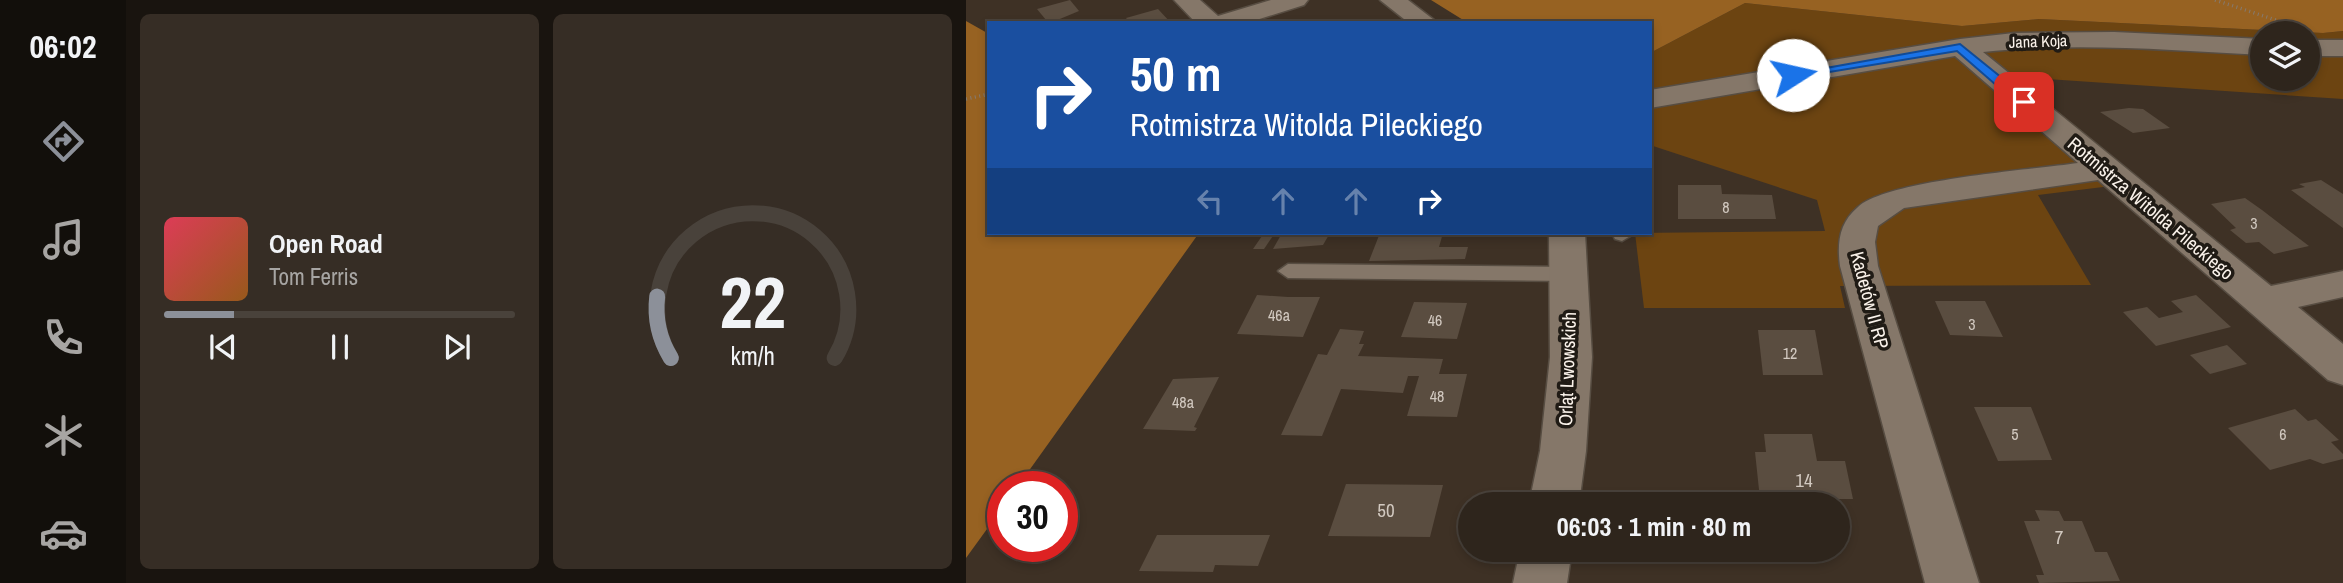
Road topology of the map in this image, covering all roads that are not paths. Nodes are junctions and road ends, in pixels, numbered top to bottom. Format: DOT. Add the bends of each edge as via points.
graph roads {
  1 [pos="1186,0"];
  2 [pos="1296,0"];
  3 [pos="1392,0"];
  4 [pos="1209,21"];
  5 [pos="1227,21"];
  6 [pos="1423,21"];
  7 [pos="2320,42"];
  8 [pos="2250,46"];
  9 [pos="1960,47"];
  10 [pos="2343,48"];
  11 [pos="1652,99"];
  12 [pos="2106,169"];
  13 [pos="1567,235"];
  14 [pos="1288,271"];
  15 [pos="1569,274"];
  16 [pos="2343,284"];
  17 [pos="2263,301"];
  18 [pos="2343,368"];
  19 [pos="1556,492"];
  20 [pos="1544,562"];
  21 [pos="1540,583"];
  22 [pos="1952,583"];
  1 -- 4 [label="street"];
  2 -- 5 [label="street"];
  3 -- 6 [label="street"];
  7 -- 10 [label="street"];
  8 -- 9 [label="street, Jana Koja" via="2080,39"];
  9 -- 11 [label="street, Jana Koja"];
  9 -- 12 [label="street, Rotmistrza Witolda Pileckiego"];
  12 -- 17 [label="street, Rotmistrza Witolda Pileckiego"];
  12 -- 22 [label="street, Kadetów II RP" via="1896,199 1874,208 1860,225 1855,245 1859,266"];
  13 -- 15 [label="street, Orląt Lwowskich"];
  14 -- 15 [label="lane"];
  15 -- 19 [label="street, Orląt Lwowskich" via="1572,356"];
  16 -- 17 [label="street"];
  17 -- 18 [label="street, Rotmistrza Witolda Pileckiego"];
  20 -- 21 [label="street"];
}
